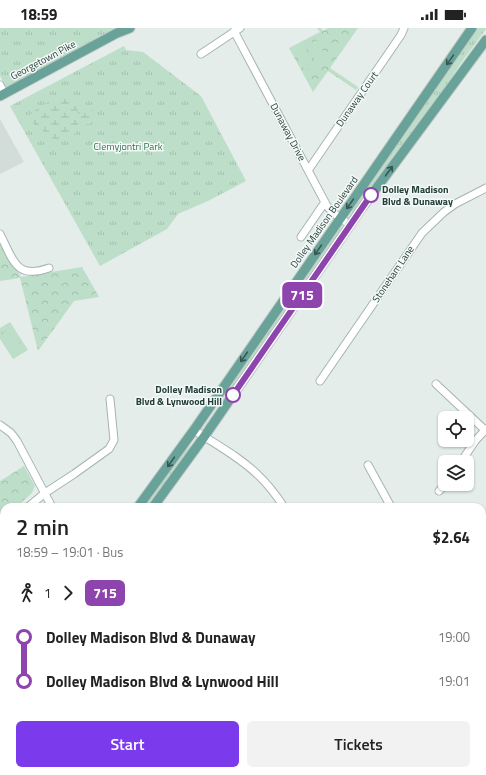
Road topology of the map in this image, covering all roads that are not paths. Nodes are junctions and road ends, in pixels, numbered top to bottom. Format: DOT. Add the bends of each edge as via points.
graph roads {
  1 [pos="130,28"];
  2 [pos="404,28"];
  3 [pos="472,28"];
  4 [pos="237,30"];
  5 [pos="121,31"];
  6 [pos="485,42"];
  7 [pos="201,54"];
  8 [pos="0,85"];
  9 [pos="2,94"];
  10 [pos="308,169"];
  11 [pos="486,188"];
  12 [pos="325,202"];
  13 [pos="340,218"];
  14 [pos="350,225"];
  15 [pos="0,234"];
  16 [pos="301,237"];
  17 [pos="49,268"];
  18 [pos="320,381"];
  19 [pos="436,384"];
  20 [pos="110,399"];
  21 [pos="0,424"];
  22 [pos="486,429"];
  23 [pos="194,430"];
  24 [pos="204,437"];
  25 [pos="466,455"];
  26 [pos="368,465"];
  27 [pos="45,493"];
  28 [pos="33,503"];
  29 [pos="50,503"];
  30 [pos="141,503"];
  31 [pos="156,503"];
  32 [pos="281,503"];
  33 [pos="389,503"];
  1 -- 5 [label="main road, Georgetown Pike"];
  2 -- 10 [label="street, Dunaway Court"];
  3 -- 13 [label="main road, Dolley Madison Boulevard, one-way"];
  4 -- 7 [label="street"];
  4 -- 10 [label="street, Dunaway Drive"];
  5 -- 9 [label="main road, Georgetown Pike"];
  14 -- 6 [label="main road, one-way"];
  8 -- 9 [label="street"];
  10 -- 12 [label="street, Dunaway Drive"];
  11 -- 18 [label="street, Stoneham Lane" via="456,204 422,233"];
  12 -- 13 [label="street, Dunaway Drive"];
  12 -- 16 [label="street"];
  13 -- 14 [label="street, Dunaway Drive"];
  13 -- 23 [label="main road, Dolley Madison Boulevard, one-way"];
  14 -- 24 [label="main road"];
  15 -- 17 [label="street" via="16,265 22,270 36,272"];
  19 -- 22 [label="street"];
  20 -- 27 [label="street" via="114,440 109,449"];
  21 -- 27 [label="street" via="17,441"];
  22 -- 25 [label="street"];
  23 -- 24 [label="street"];
  23 -- 30 [label="main road, Dolley Madison Boulevard, one-way"];
  24 -- 31 [label="main road"];
  24 -- 32 [label="street" via="257,474"];
  26 -- 33 [label="street"];
  27 -- 28 [label="street"];
  27 -- 29 [label="street"];
}
